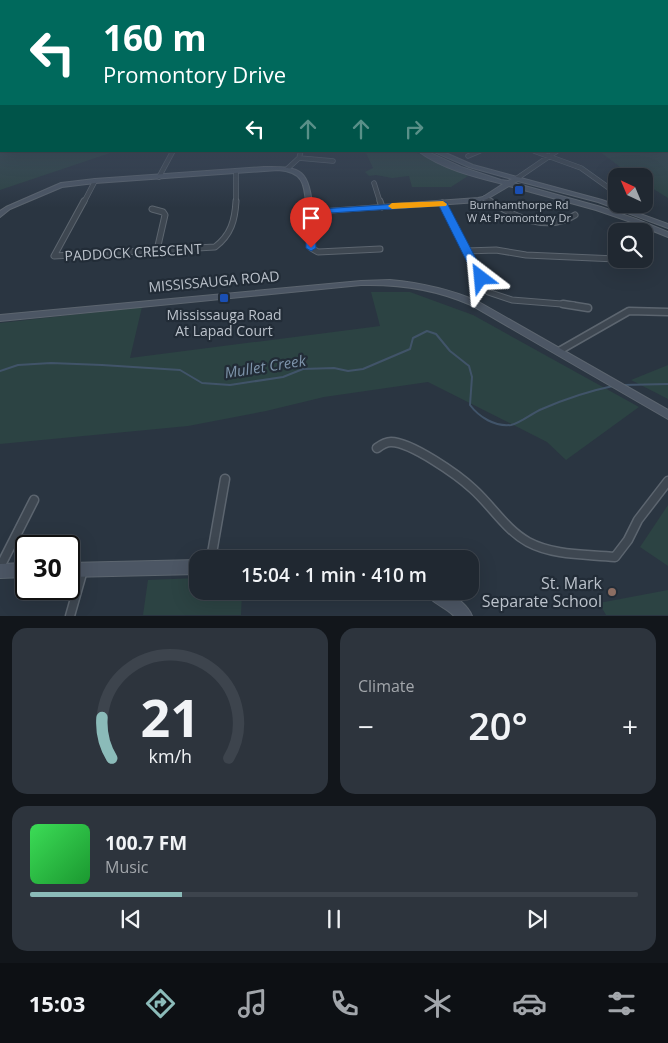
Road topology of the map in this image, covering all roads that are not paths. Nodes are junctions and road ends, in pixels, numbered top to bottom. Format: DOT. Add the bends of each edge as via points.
graph roads {
  1 [pos="172,152"];
  2 [pos="300,152"];
  3 [pos="422,152"];
  4 [pos="437,152"];
  5 [pos="478,152"];
  6 [pos="537,152"];
  7 [pos="556,152"];
  8 [pos="468,156"];
  9 [pos="550,156"];
  10 [pos="300,158"];
  11 [pos="332,161"];
  12 [pos="286,169"];
  13 [pos="236,172"];
  14 [pos="159,177"];
  15 [pos="516,179"];
  16 [pos="95,181"];
  17 [pos="374,183"];
  18 [pos="508,183"];
  19 [pos="608,187"];
  20 [pos="485,198"];
  21 [pos="442,203"];
  22 [pos="382,207"];
  23 [pos="152,209"];
  24 [pos="310,212"];
  25 [pos="0,215"];
  26 [pos="575,215"];
  27 [pos="668,226"];
  28 [pos="668,235"];
  29 [pos="380,249"];
  30 [pos="157,250"];
  31 [pos="466,251"];
  32 [pos="608,259"];
  33 [pos="588,308"];
  34 [pos="668,312"];
  35 [pos="0,318"];
  36 [pos="559,351"];
  37 [pos="668,415"];
  38 [pos="377,448"];
  39 [pos="225,479"];
  40 [pos="668,481"];
  41 [pos="34,500"];
  42 [pos="213,550"];
  43 [pos="0,567"];
  44 [pos="189,567"];
  45 [pos="0,570"];
  46 [pos="15,570"];
  47 [pos="83,570"];
  48 [pos="445,600"];
  49 [pos="70,616"];
  50 [pos="465,616"];
  1 -- 14 [label="street"];
  2 -- 10 [label="street"];
  3 -- 18 [label="main road" via="456,168"];
  4 -- 15 [label="main road"];
  5 -- 8 [label="street"];
  6 -- 9 [label="street"];
  7 -- 9 [label="street"];
  9 -- 15 [label="street"];
  9 -- 19 [label="street" via="581,168"];
  10 -- 11 [label="street"];
  10 -- 12 [label="street"];
  12 -- 13 [label="street"];
  12 -- 24 [label="street" via="303,176"];
  13 -- 14 [label="main road"];
  13 -- 30 [label="street, PADDOCK CRESCENT" via="233,225 221,244 209,248"];
  14 -- 16 [label="main road"];
  15 -- 18 [label="main road"];
  15 -- 27 [label="main road" via="610,204"];
  16 -- 25 [label="main road" via="51,189 8,208"];
  16 -- 30 [label="street, PADDOCK CRESCENT" via="54,256"];
  17 -- 22 [label="street"];
  18 -- 20 [label="main road"];
  18 -- 28 [label="main road" via="614,212"];
  20 -- 21 [label="main road"];
  20 -- 26 [label="street" via="522,219 559,222"];
  21 -- 22 [label="main road"];
  21 -- 31 [label="street"];
  22 -- 24 [label="main road"];
  23 -- 30 [label="street" via="165,215"];
  24 -- 29 [label="street" via="311,248 318,252"];
  31 -- 32 [label="street" via="496,250"];
  31 -- 33 [label="street" via="488,292 498,297"];
  34 -- 36 [label="street" via="629,311"];
  35 -- 36 [label="main road, MISSISSAUGA ROAD" via="322,286 397,283 430,288 466,299"];
  36 -- 37 [label="main road, MISSISSAUGA ROAD"];
  38 -- 40 [label="street" via="381,444 396,442 435,461 456,475 528,542 544,548 615,557"];
  39 -- 42 [label="street"];
  41 -- 43 [label="street"];
  44 -- 47 [label="street"];
  45 -- 46 [label="main road"];
  47 -- 49 [label="street"];
  48 -- 50 [label="main road"];
}
